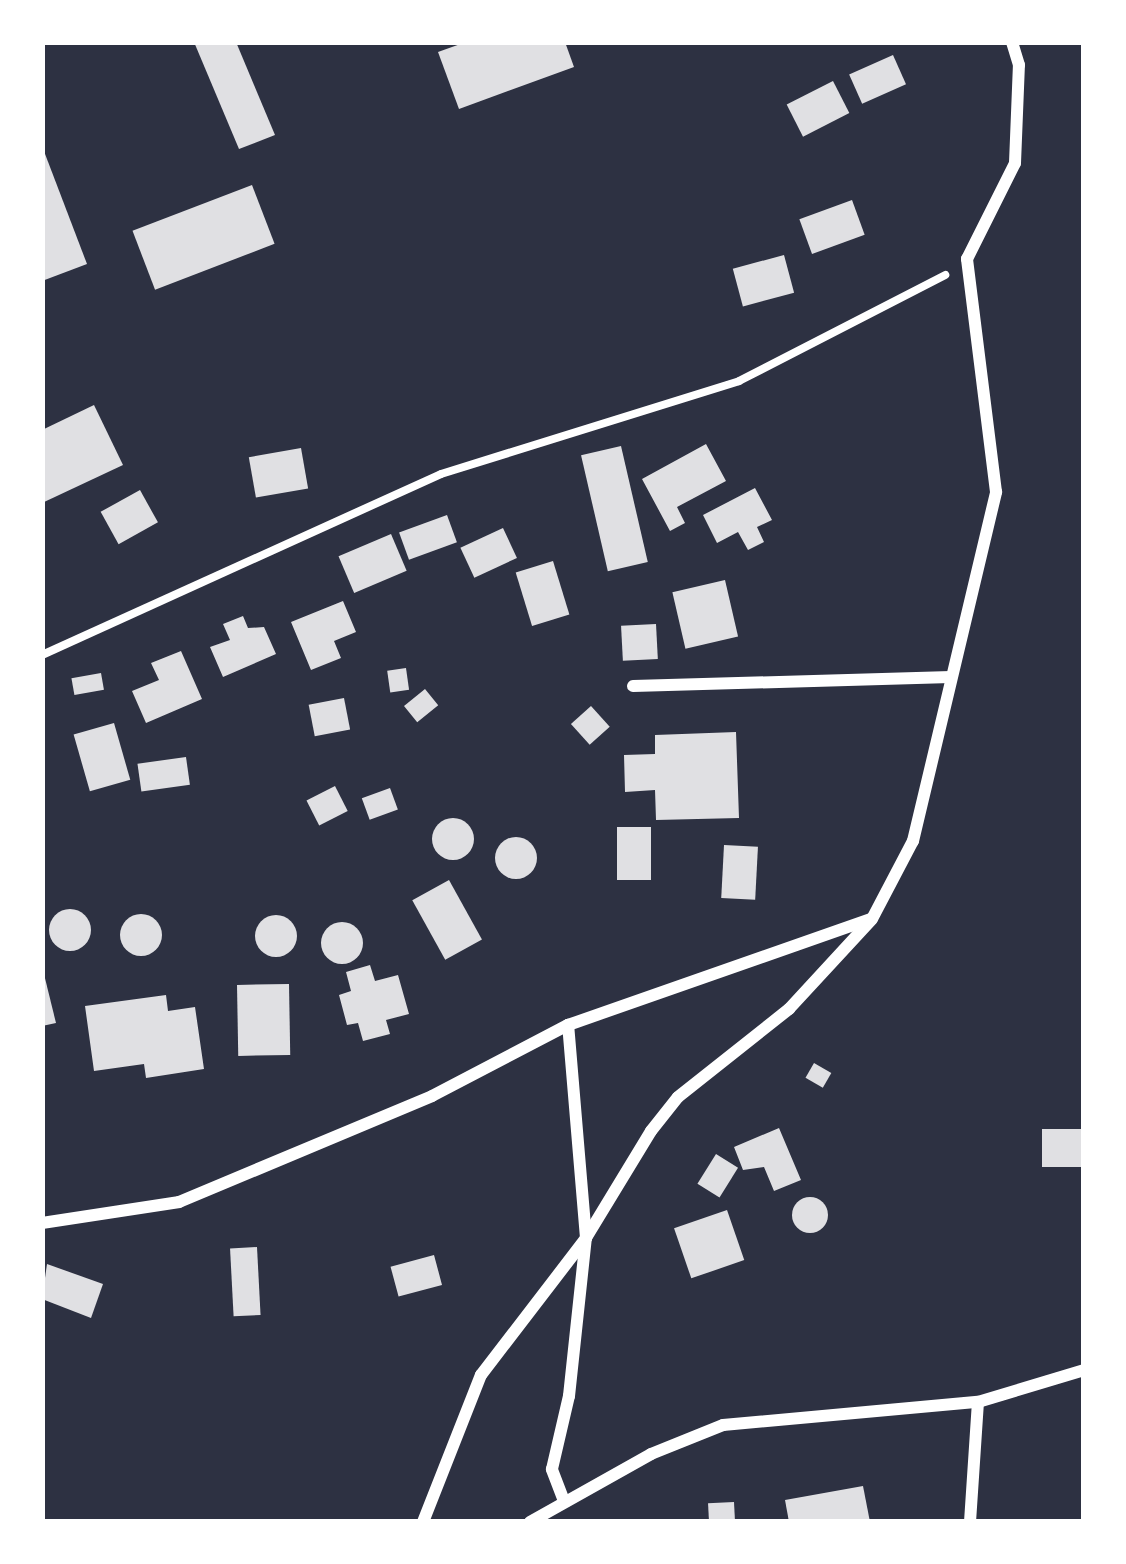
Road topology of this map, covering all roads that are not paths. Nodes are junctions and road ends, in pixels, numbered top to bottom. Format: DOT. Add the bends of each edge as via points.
graph roads {
  1 [pos="1012,42"];
  2 [pos="951,677"];
  3 [pos="633,686"];
  4 [pos="872,919"];
  5 [pos="568,1024"];
  6 [pos="42,1223"];
  7 [pos="586,1238"];
  8 [pos="1084,1370"];
  9 [pos="978,1402"];
  10 [pos="564,1501"];
  11 [pos="423,1522"];
  12 [pos="530,1522"];
  13 [pos="970,1522"];
  1 -- 2 [label="street" via="1015,163 967,259 995,492"];
  2 -- 3 [label="street"];
  2 -- 4 [label="street" via="913,841"];
  4 -- 5 [label="street"];
  4 -- 7 [label="street" via="789,1009 678,1097"];
  5 -- 6 [label="street" via="432,1096 179,1202"];
  5 -- 7 [label="street"];
  7 -- 10 [label="street" via="569,1396 552,1469"];
  7 -- 11 [label="street" via="465,1403"];
  8 -- 9 [label="street"];
  9 -- 10 [label="street" via="724,1425"];
  9 -- 13 [label="street"];
  10 -- 12 [label="street"];
}
